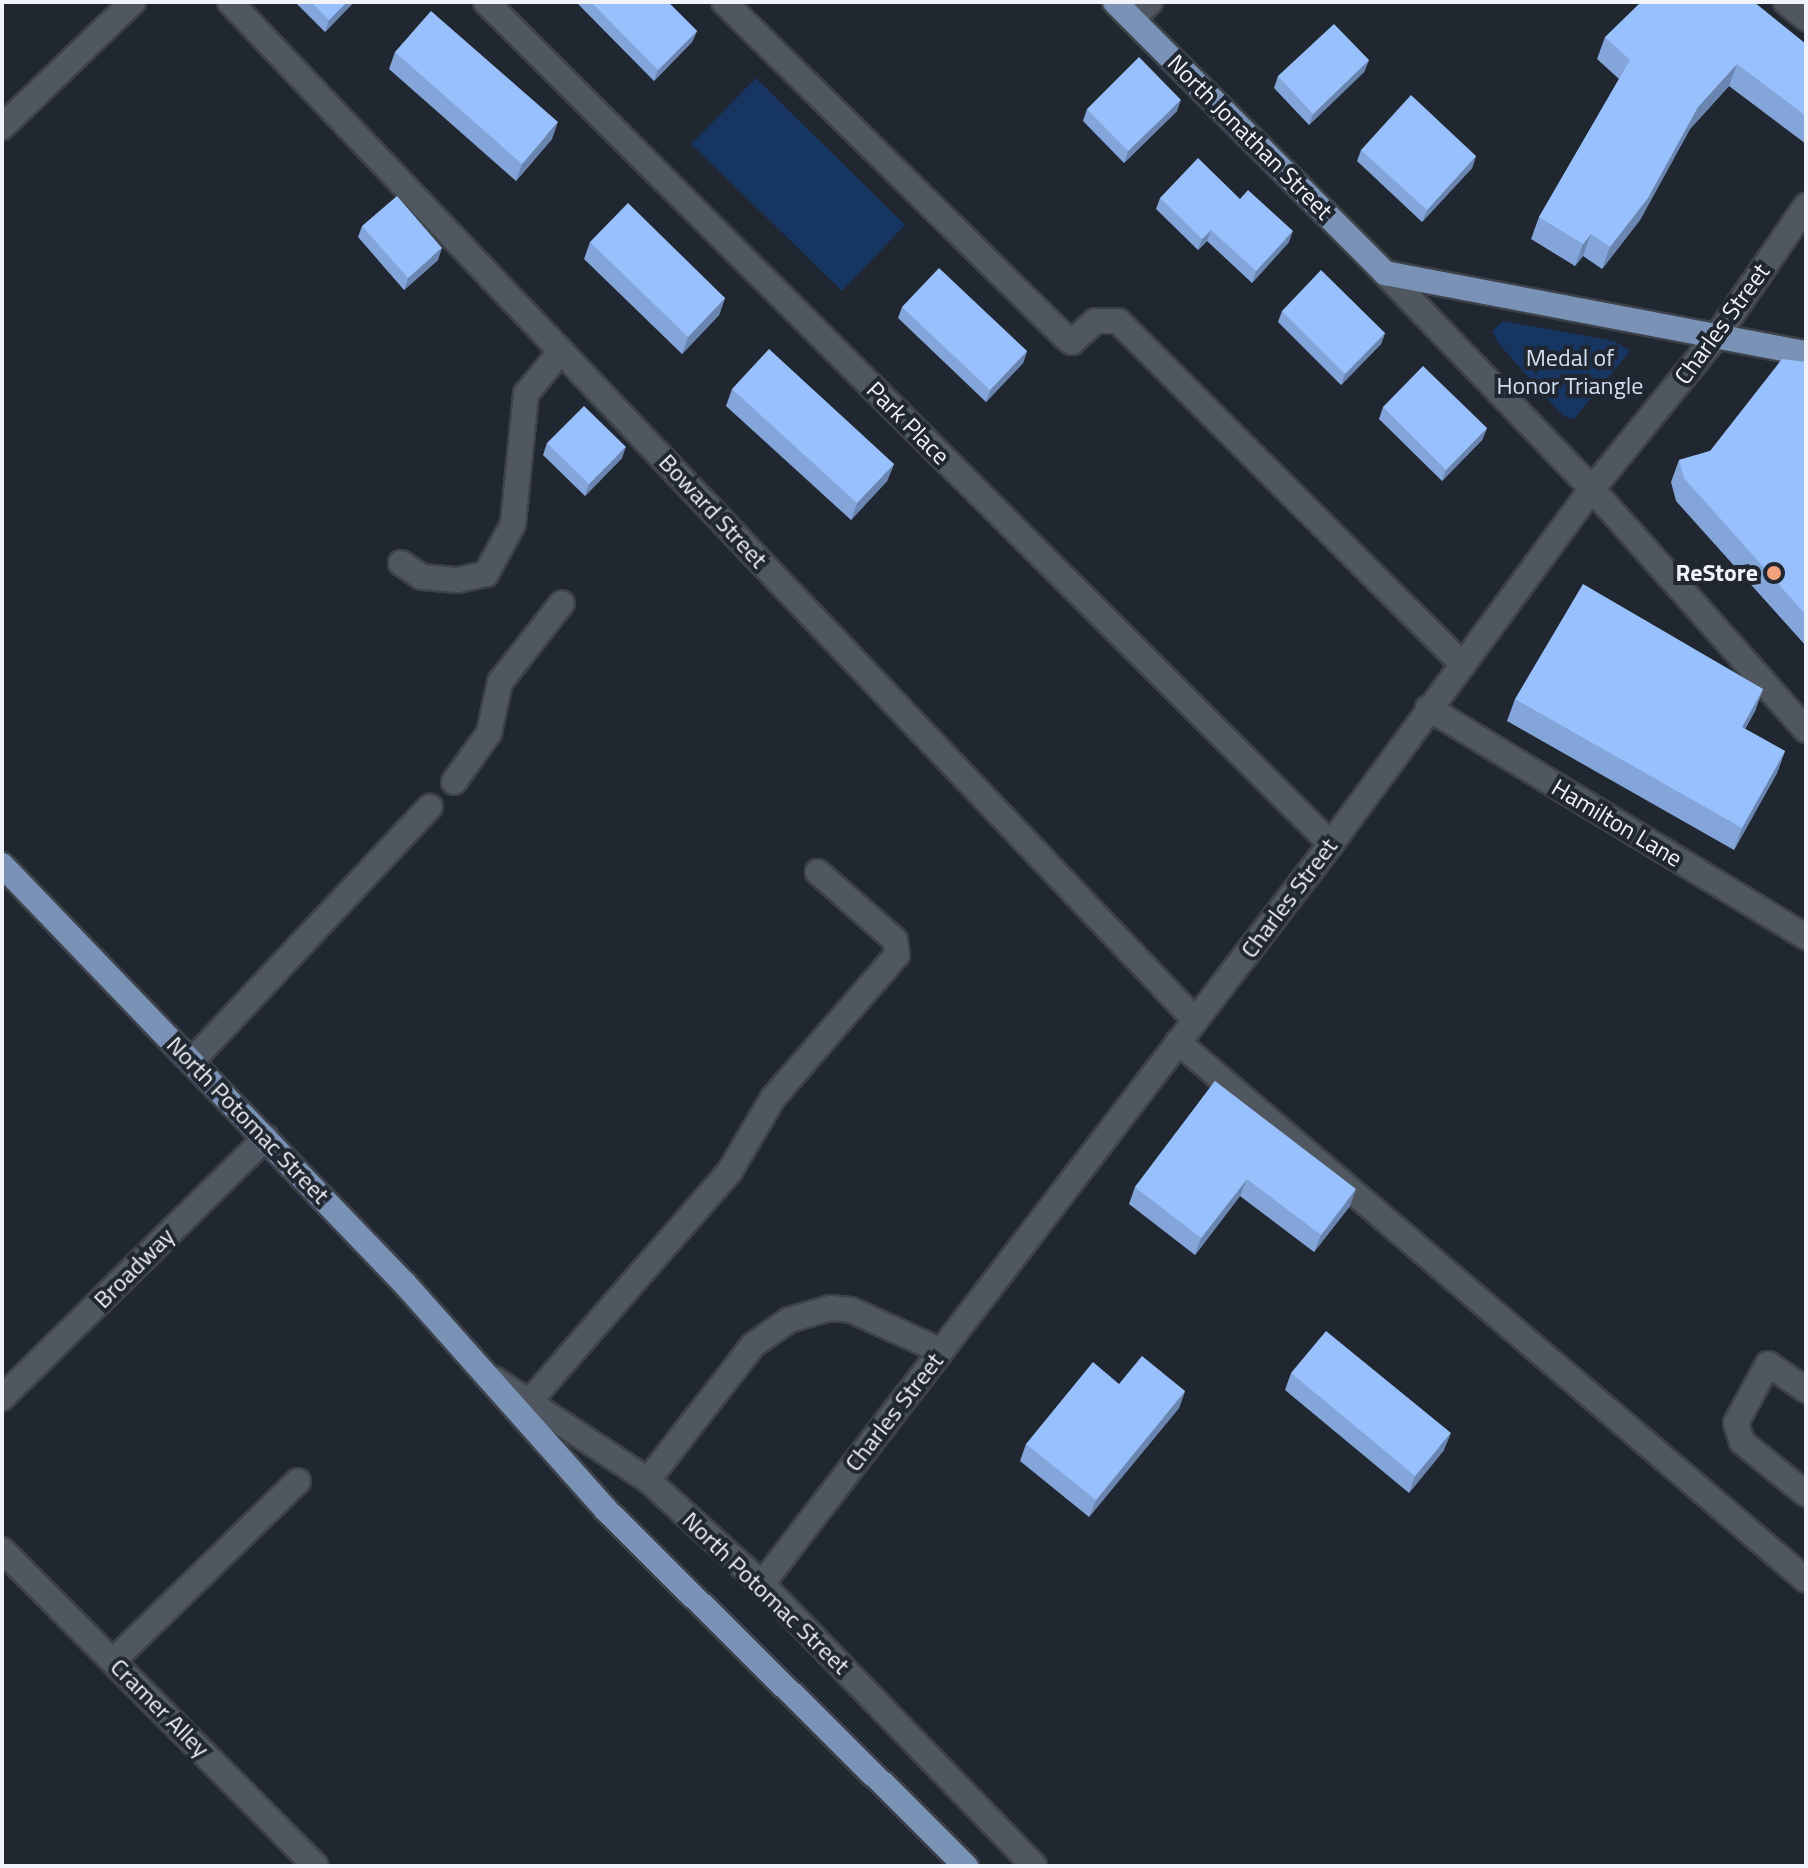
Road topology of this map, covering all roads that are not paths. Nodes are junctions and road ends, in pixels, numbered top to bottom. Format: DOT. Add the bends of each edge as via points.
graph roads {
  1 [pos="133,2"];
  2 [pos="230,2"];
  3 [pos="486,2"];
  4 [pos="724,2"];
  5 [pos="1150,2"];
  6 [pos="1786,2"];
  7 [pos="1124,10"];
  8 [pos="1806,18"];
  9 [pos="2,127"];
  10 [pos="1806,206"];
  11 [pos="1385,273"];
  12 [pos="1717,336"];
  13 [pos="561,351"];
  14 [pos="1806,353"];
  15 [pos="1592,489"];
  16 [pos="401,563"];
  17 [pos="562,603"];
  18 [pos="1463,665"];
  19 [pos="1428,708"];
  20 [pos="1806,730"];
  21 [pos="454,782"];
  22 [pos="430,807"];
  23 [pos="1331,844"];
  24 [pos="2,865"];
  25 [pos="818,872"];
  26 [pos="1806,937"];
  27 [pos="1195,1020"];
  28 [pos="1178,1042"];
  29 [pos="192,1061"];
  30 [pos="266,1138"];
  31 [pos="941,1351"];
  32 [pos="492,1378"];
  33 [pos="1806,1390"];
  34 [pos="2,1398"];
  35 [pos="530,1401"];
  36 [pos="648,1480"];
  37 [pos="298,1481"];
  38 [pos="1806,1494"];
  39 [pos="2,1550"];
  40 [pos="1806,1580"];
  41 [pos="762,1584"];
  42 [pos="113,1661"];
  43 [pos="316,1866"];
  44 [pos="966,1866"];
  45 [pos="1034,1866"];
  1 -- 9 [label="street"];
  2 -- 13 [label="street, Boward Street"];
  3 -- 23 [label="street, Park Place"];
  4 -- 18 [label="street" via="1065,337 1072,342 1095,321 1118,321"];
  5 -- 7 [label="street"];
  6 -- 8 [label="street"];
  7 -- 11 [label="main road, North Jonathan Street"];
  10 -- 12 [label="street, Charles Street"];
  11 -- 12 [label="main road"];
  11 -- 15 [label="street, North Jonathan Street"];
  12 -- 14 [label="main road"];
  12 -- 15 [label="street, Charles Street"];
  13 -- 16 [label="street" via="526,394 513,524 486,574 458,580 422,577"];
  13 -- 27 [label="street, Boward Street"];
  15 -- 18 [label="street, Charles Street"];
  15 -- 20 [label="street, North Jonathan Street"];
  17 -- 21 [label="street" via="500,682 489,733"];
  18 -- 19 [label="street, Charles Street"];
  19 -- 23 [label="street, Charles Street"];
  19 -- 26 [label="street, Hamilton Lane"];
  22 -- 29 [label="street"];
  23 -- 27 [label="street, Charles Street"];
  24 -- 29 [label="main road, North Potomac Street"];
  25 -- 35 [label="street" via="895,940 897,955 773,1098 730,1171"];
  27 -- 28 [label="street, Charles Street"];
  28 -- 31 [label="street, Charles Street"];
  28 -- 40 [label="street"];
  29 -- 30 [label="main road, North Potomac Street"];
  30 -- 32 [label="main road, North Potomac Street"];
  30 -- 34 [label="street, Broadway"];
  31 -- 36 [label="street" via="851,1310 830,1308 789,1320 753,1345"];
  31 -- 41 [label="street, Charles Street"];
  32 -- 35 [label="street, North Potomac Street"];
  32 -- 44 [label="main road, North Potomac Street" via="607,1511"];
  33 -- 38 [label="street" via="1768,1364 1736,1423 1742,1442"];
  35 -- 36 [label="street, North Potomac Street"];
  36 -- 41 [label="street, North Potomac Street"];
  37 -- 42 [label="street"];
  39 -- 42 [label="street, Cramer Alley"];
  41 -- 45 [label="street, North Potomac Street"];
  42 -- 43 [label="street, Cramer Alley"];
}
